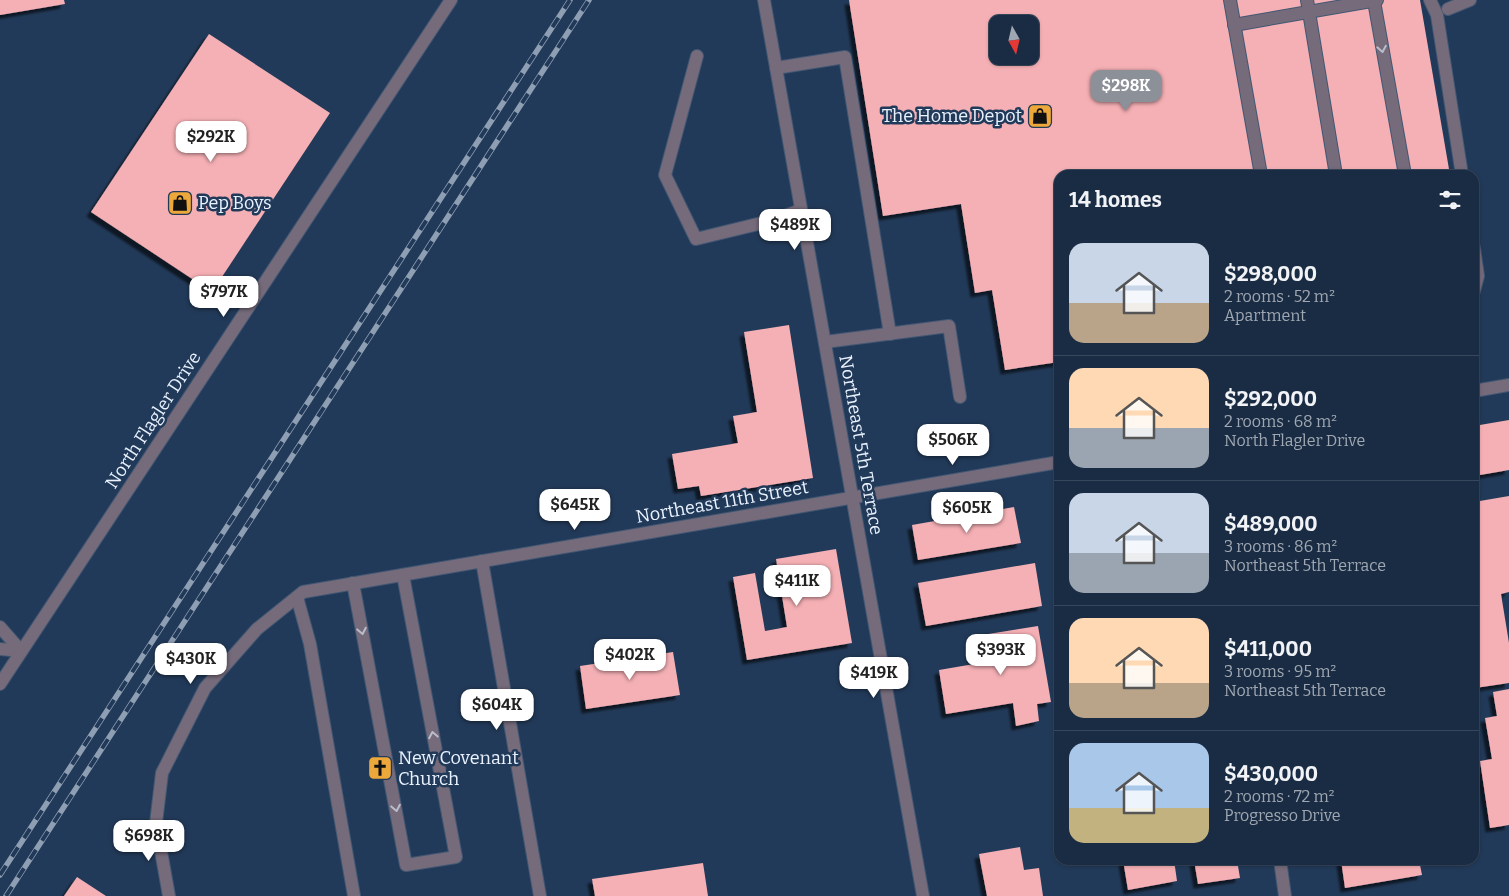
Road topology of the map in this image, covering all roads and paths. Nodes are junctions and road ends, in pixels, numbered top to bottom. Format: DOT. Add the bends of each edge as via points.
graph roads {
  1 [pos="451,0"];
  2 [pos="764,0"];
  3 [pos="1230,0"];
  4 [pos="1376,0"];
  5 [pos="1430,0"];
  6 [pos="1470,0"];
  7 [pos="1309,6"];
  8 [pos="1448,10"];
  9 [pos="1234,25"];
  10 [pos="697,56"];
  11 [pos="776,68"];
  12 [pos="1260,170"];
  13 [pos="1335,170"];
  14 [pos="1404,170"];
  15 [pos="1461,170"];
  16 [pos="801,210"];
  17 [pos="890,334"];
  18 [pos="825,342"];
  19 [pos="1509,385"];
  20 [pos="1479,390"];
  21 [pos="960,396"];
  22 [pos="1054,463"];
  23 [pos="852,497"];
  24 [pos="482,561"];
  25 [pos="403,574"];
  26 [pos="353,583"];
  27 [pos="300,594"];
  28 [pos="0,627"];
  29 [pos="0,649"];
  30 [pos="21,651"];
  31 [pos="0,684"];
  32 [pos="1281,865"];
  33 [pos="169,896"];
  34 [pos="354,896"];
  35 [pos="540,896"];
  36 [pos="923,896"];
  37 [pos="1286,896"];
  1 -- 30 [label="street, North Flagler Drive"];
  2 -- 11 [label="street, Northeast 5th Terrace"];
  3 -- 9 [label="street"];
  4 -- 7 [label="street"];
  4 -- 14 [label="street, one-way"];
  5 -- 15 [label="street" via="1438,15"];
  6 -- 8 [label="street"];
  7 -- 9 [label="street"];
  7 -- 13 [label="street"];
  9 -- 12 [label="street"];
  10 -- 16 [label="street" via="665,174 696,239"];
  11 -- 16 [label="street, Northeast 5th Terrace"];
  11 -- 17 [label="street" via="845,57"];
  16 -- 18 [label="street, Northeast 5th Terrace"];
  17 -- 18 [label="street"];
  17 -- 21 [label="street" via="949,326"];
  18 -- 23 [label="street, Northeast 5th Terrace"];
  19 -- 20 [label="street"];
  22 -- 23 [label="street, Northeast 11th Street"];
  23 -- 24 [label="street, Northeast 11th Street"];
  23 -- 36 [label="street, Northeast 5th Terrace"];
  24 -- 25 [label="street, Northeast 11th Street"];
  24 -- 35 [label="street"];
  25 -- 26 [label="street, Northeast 11th Street"];
  26 -- 25 [label="street, one-way" via="406,866 456,857"];
  26 -- 27 [label="street, Northeast 11th Street"];
  27 -- 33 [label="street" via="257,629 205,688 162,773 156,823"];
  27 -- 34 [label="street"];
  28 -- 30 [label="street"];
  29 -- 30 [label="street"];
  30 -- 31 [label="street, North Flagler Drive"];
  32 -- 37 [label="street"];
}
